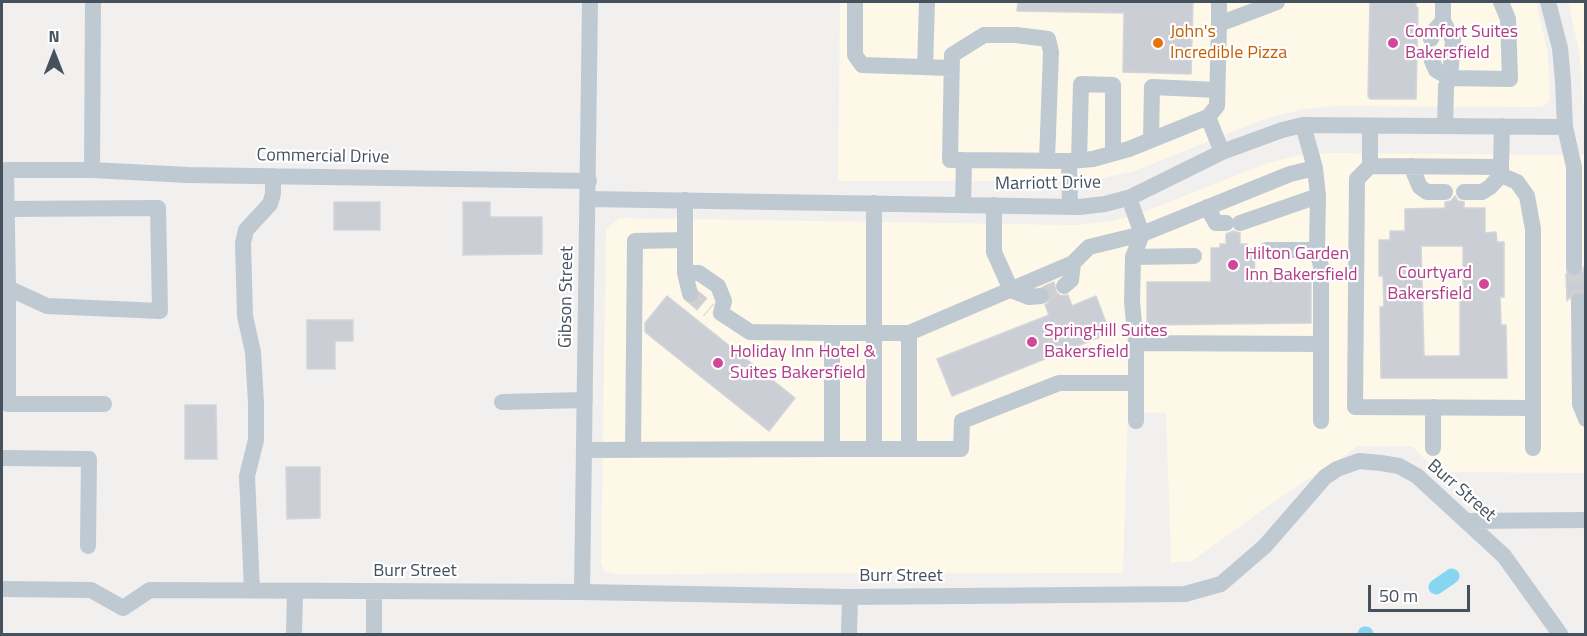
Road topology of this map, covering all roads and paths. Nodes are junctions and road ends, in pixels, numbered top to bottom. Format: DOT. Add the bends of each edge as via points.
graph roads {
  1 [pos="93,2"];
  2 [pos="590,2"];
  3 [pos="855,2"];
  4 [pos="927,2"];
  5 [pos="1219,2"];
  6 [pos="1277,2"];
  7 [pos="1443,2"];
  8 [pos="1501,2"];
  9 [pos="1548,2"];
  10 [pos="1443,21"];
  11 [pos="1219,24"];
  12 [pos="1431,39"];
  13 [pos="1432,61"];
  14 [pos="925,67"];
  15 [pos="951,68"];
  16 [pos="1450,78"];
  17 [pos="1217,90"];
  18 [pos="1208,117"];
  19 [pos="1303,125"];
  20 [pos="1370,126"];
  21 [pos="1445,126"];
  22 [pos="1503,126"];
  23 [pos="1564,127"];
  24 [pos="1151,140"];
  25 [pos="1222,152"];
  26 [pos="1113,153"];
  27 [pos="964,160"];
  28 [pos="1047,160"];
  29 [pos="1074,160"];
  30 [pos="1370,166"];
  31 [pos="1411,166"];
  32 [pos="1580,167"];
  33 [pos="4,168"];
  34 [pos="1315,168"];
  35 [pos="92,170"];
  36 [pos="1501,171"];
  37 [pos="273,176"];
  38 [pos="589,181"];
  39 [pos="1445,192"];
  40 [pos="1464,192"];
  41 [pos="1318,196"];
  42 [pos="1129,198"];
  43 [pos="588,199"];
  44 [pos="686,200"];
  45 [pos="874,203"];
  46 [pos="963,205"];
  47 [pos="994,205"];
  48 [pos="1070,206"];
  49 [pos="1208,207"];
  50 [pos="7,209"];
  51 [pos="1142,234"];
  52 [pos="685,240"];
  53 [pos="1266,250"];
  54 [pos="1317,250"];
  55 [pos="1194,256"];
  56 [pos="1134,257"];
  57 [pos="1074,263"];
  58 [pos="1574,267"];
  59 [pos="685,273"];
  60 [pos="1064,286"];
  61 [pos="5,288"];
  62 [pos="1011,290"];
  63 [pos="690,294"];
  64 [pos="1041,296"];
  65 [pos="1579,301"];
  66 [pos="832,333"];
  67 [pos="874,333"];
  68 [pos="909,333"];
  69 [pos="1136,343"];
  70 [pos="1321,344"];
  71 [pos="1137,383"];
  72 [pos="585,400"];
  73 [pos="502,402"];
  74 [pos="5,404"];
  75 [pos="104,404"];
  76 [pos="1433,407"];
  77 [pos="1533,408"];
  78 [pos="1584,409"];
  79 [pos="1136,421"];
  80 [pos="1321,421"];
  81 [pos="1433,448"];
  82 [pos="1533,448"];
  83 [pos="832,449"];
  84 [pos="874,449"];
  85 [pos="909,449"];
  86 [pos="584,450"];
  87 [pos="633,450"];
  88 [pos="2,458"];
  89 [pos="1586,520"];
  90 [pos="1467,521"];
  91 [pos="88,546"];
  92 [pos="2,589"];
  93 [pos="252,590"];
  94 [pos="295,591"];
  95 [pos="374,591"];
  96 [pos="582,592"];
  97 [pos="850,597"];
  98 [pos="294,634"];
  99 [pos="374,634"];
  100 [pos="849,634"];
  101 [pos="1560,634"];
  1 -- 35 [label="street"];
  2 -- 38 [label="street, Gibson Street"];
  3 -- 14 [label="street" via="855,55 862,65"];
  4 -- 14 [label="street"];
  5 -- 11 [label="street"];
  6 -- 11 [label="street"];
  7 -- 10 [label="street"];
  8 -- 16 [label="street" via="1508,19 1510,79"];
  9 -- 23 [label="street" via="1560,48"];
  10 -- 12 [label="street"];
  10 -- 16 [label="street" via="1453,40"];
  11 -- 17 [label="street"];
  13 -- 16 [label="street" via="1436,70"];
  14 -- 15 [label="street"];
  15 -- 27 [label="street" via="950,160"];
  15 -- 28 [label="street" via="952,55 984,35 1048,39 1051,52"];
  16 -- 21 [label="street" via="1446,86"];
  17 -- 18 [label="street" via="1217,106"];
  17 -- 24 [label="street" via="1152,87"];
  18 -- 24 [label="street"];
  18 -- 25 [label="street"];
  19 -- 20 [label="street, Marriott Drive"];
  19 -- 25 [label="street, Marriott Drive"];
  19 -- 34 [label="street"];
  20 -- 21 [label="street, Marriott Drive"];
  20 -- 30 [label="street"];
  21 -- 22 [label="street, Marriott Drive"];
  22 -- 23 [label="street, Marriott Drive"];
  22 -- 36 [label="street"];
  23 -- 32 [label="street"];
  24 -- 26 [label="street"];
  25 -- 42 [label="street, Marriott Drive"];
  26 -- 29 [label="street"];
  26 -- 29 [label="street" via="1113,85 1081,84"];
  27 -- 28 [label="street"];
  27 -- 46 [label="street"];
  28 -- 29 [label="street"];
  29 -- 48 [label="street"];
  30 -- 31 [label="street"];
  30 -- 76 [label="street" via="1357,179 1355,407"];
  31 -- 36 [label="street"];
  31 -- 39 [label="street" via="1420,187 1427,192"];
  32 -- 58 [label="street"];
  33 -- 35 [label="street, Commercial Drive"];
  33 -- 50 [label="street"];
  34 -- 41 [label="street"];
  34 -- 49 [label="street"];
  35 -- 37 [label="street, Commercial Drive"];
  36 -- 40 [label="street" via="1482,192"];
  36 -- 77 [label="street" via="1517,182 1527,196 1533,229"];
  37 -- 38 [label="street, Commercial Drive"];
  37 -- 93 [label="street" via="270,204 246,231 243,243 245,316 253,352 256,402 256,440 247,476"];
  38 -- 43 [label="street, Gibson Street"];
  41 -- 49 [label="street" via="1233,223 1216,222"];
  41 -- 54 [label="street"];
  42 -- 48 [label="street, Marriott Drive"];
  42 -- 51 [label="street"];
  43 -- 44 [label="street, Marriott Drive"];
  43 -- 72 [label="street, Gibson Street"];
  44 -- 45 [label="street, Marriott Drive"];
  44 -- 52 [label="street"];
  45 -- 46 [label="street, Marriott Drive"];
  45 -- 67 [label="street"];
  46 -- 47 [label="street, Marriott Drive"];
  47 -- 48 [label="street, Marriott Drive"];
  47 -- 62 [label="street" via="994,252"];
  49 -- 51 [label="street"];
  50 -- 61 [label="street"];
  50 -- 61 [label="street" via="158,208 160,312 47,306"];
  51 -- 56 [label="street"];
  51 -- 57 [label="street" via="1089,247"];
  52 -- 59 [label="street"];
  52 -- 87 [label="street" via="635,241"];
  53 -- 54 [label="street"];
  54 -- 70 [label="street" via="1321,266"];
  55 -- 56 [label="street"];
  56 -- 69 [label="street" via="1132,302"];
  57 -- 60 [label="street" via="1071,280"];
  57 -- 62 [label="street"];
  59 -- 63 [label="street"];
  59 -- 66 [label="street" via="699,273 718,286 724,301 715,311 750,332"];
  61 -- 74 [label="street"];
  62 -- 64 [label="street" via="1029,297"];
  62 -- 68 [label="street"];
  65 -- 78 [label="street"];
  66 -- 67 [label="street"];
  66 -- 83 [label="street"];
  67 -- 68 [label="street"];
  67 -- 84 [label="street"];
  68 -- 85 [label="street"];
  69 -- 70 [label="street"];
  69 -- 71 [label="street"];
  70 -- 80 [label="street"];
  71 -- 79 [label="street"];
  71 -- 85 [label="street" via="1059,383 962,421 961,449"];
  72 -- 73 [label="street"];
  72 -- 86 [label="street, Gibson Street"];
  74 -- 75 [label="street"];
  76 -- 77 [label="street"];
  76 -- 81 [label="street"];
  77 -- 82 [label="street"];
  83 -- 84 [label="street"];
  83 -- 87 [label="street"];
  84 -- 85 [label="street"];
  86 -- 87 [label="street"];
  86 -- 96 [label="street, Gibson Street"];
  88 -- 91 [label="street" via="88,459"];
  89 -- 90 [label="street"];
  90 -- 97 [label="street, Burr Street" via="1417,476 1399,466 1359,461 1325,477 1264,546 1221,584 1185,594"];
  90 -- 101 [label="street, Burr Street" via="1504,556"];
  92 -- 93 [label="street, Burr Street" via="91,590 123,608 150,590"];
  93 -- 94 [label="street, Burr Street"];
  94 -- 95 [label="street, Burr Street"];
  94 -- 98 [label="street"];
  95 -- 96 [label="street, Burr Street"];
  95 -- 99 [label="street"];
  96 -- 97 [label="street, Burr Street"];
  97 -- 100 [label="street"];
}
